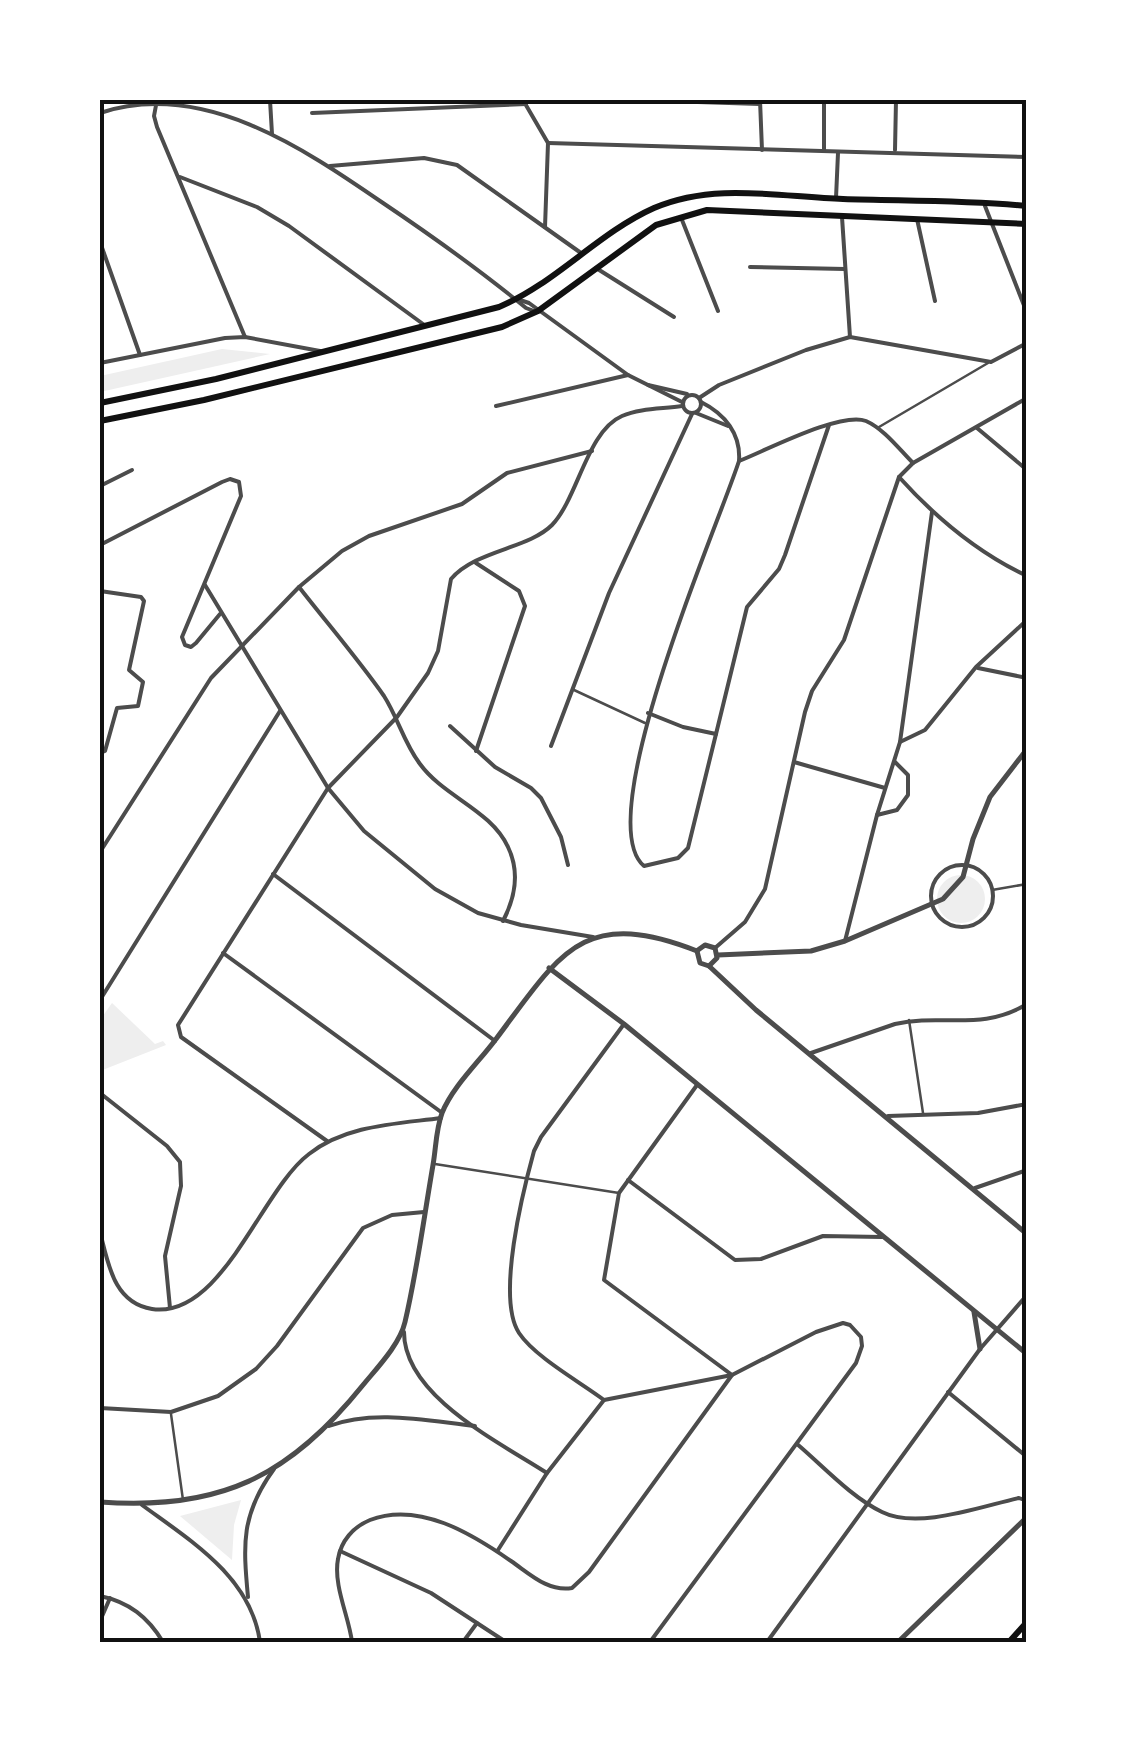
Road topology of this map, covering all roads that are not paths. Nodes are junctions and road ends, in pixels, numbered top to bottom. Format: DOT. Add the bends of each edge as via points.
graph roads {
  1 [pos="270,100"];
  2 [pos="635,100"];
  3 [pos="824,100"];
  4 [pos="896,100"];
  5 [pos="156,102"];
  6 [pos="524,102"];
  7 [pos="760,102"];
  8 [pos="100,113"];
  9 [pos="312,113"];
  10 [pos="272,134"];
  11 [pos="548,143"];
  12 [pos="762,150"];
  13 [pos="824,152"];
  14 [pos="895,152"];
  15 [pos="838,153"];
  16 [pos="1027,157"];
  17 [pos="330,166"];
  18 [pos="180,178"];
  19 [pos="836,199"];
  20 [pos="984,203"];
  21 [pos="1027,206"];
  22 [pos="842,215"];
  23 [pos="680,216"];
  24 [pos="917,219"];
  25 [pos="988,220"];
  26 [pos="1027,224"];
  27 [pos="546,227"];
  28 [pos="100,242"];
  29 [pos="584,256"];
  30 [pos="750,267"];
  31 [pos="596,268"];
  32 [pos="845,269"];
  33 [pos="517,299"];
  34 [pos="935,300"];
  35 [pos="538,311"];
  36 [pos="718,311"];
  37 [pos="1027,313"];
  38 [pos="674,317"];
  39 [pos="426,326"];
  40 [pos="850,337"];
  41 [pos="245,338"];
  42 [pos="1027,343"];
  43 [pos="324,352"];
  44 [pos="140,354"];
  45 [pos="991,362"];
  46 [pos="100,364"];
  47 [pos="628,375"];
  48 [pos="641,383"];
  49 [pos="692,394"];
  50 [pos="1027,398"];
  51 [pos="700,400"];
  52 [pos="100,403"];
  53 [pos="682,404"];
  54 [pos="496,406"];
  55 [pos="694,413"];
  56 [pos="100,421"];
  57 [pos="829,425"];
  58 [pos="976,427"];
  59 [pos="877,428"];
  60 [pos="732,429"];
  61 [pos="592,451"];
  62 [pos="739,461"];
  63 [pos="913,463"];
  64 [pos="132,470"];
  65 [pos="1027,470"];
  66 [pos="899,476"];
  67 [pos="100,486"];
  68 [pos="932,512"];
  69 [pos="100,545"];
  70 [pos="474,562"];
  71 [pos="1027,576"];
  72 [pos="205,586"];
  73 [pos="299,587"];
  74 [pos="100,591"];
  75 [pos="220,614"];
  76 [pos="1027,620"];
  77 [pos="243,648"];
  78 [pos="976,667"];
  79 [pos="1027,678"];
  80 [pos="574,690"];
  81 [pos="280,711"];
  82 [pos="648,713"];
  83 [pos="396,717"];
  84 [pos="645,723"];
  85 [pos="450,726"];
  86 [pos="716,734"];
  87 [pos="900,742"];
  88 [pos="552,746"];
  89 [pos="476,750"];
  90 [pos="1026,750"];
  91 [pos="100,752"];
  92 [pos="794,762"];
  93 [pos="894,762"];
  94 [pos="328,788"];
  95 [pos="886,788"];
  96 [pos="877,815"];
  97 [pos="100,852"];
  98 [pos="568,865"];
  99 [pos="966,865"];
  100 [pos="272,874"];
  101 [pos="1027,884"];
  102 [pos="992,890"];
  103 [pos="932,905"];
  104 [pos="503,921"];
  105 [pos="593,937"];
  106 [pos="846,941"];
  107 [pos="698,951"];
  108 [pos="716,952"];
  109 [pos="223,953"];
  110 [pos="709,966"];
  111 [pos="549,968"];
  112 [pos="100,1000"];
  113 [pos="1027,1004"];
  114 [pos="909,1020"];
  115 [pos="624,1024"];
  116 [pos="495,1041"];
  117 [pos="810,1054"];
  118 [pos="696,1084"];
  119 [pos="100,1093"];
  120 [pos="1027,1104"];
  121 [pos="922,1113"];
  122 [pos="442,1115"];
  123 [pos="886,1116"];
  124 [pos="327,1141"];
  125 [pos="434,1164"];
  126 [pos="1027,1170"];
  127 [pos="626,1178"];
  128 [pos="526,1179"];
  129 [pos="976,1188"];
  130 [pos="619,1194"];
  131 [pos="424,1212"];
  132 [pos="100,1232"];
  133 [pos="1027,1234"];
  134 [pos="886,1237"];
  135 [pos="1027,1295"];
  136 [pos="170,1308"];
  137 [pos="974,1309"];
  138 [pos="404,1327"];
  139 [pos="996,1328"];
  140 [pos="980,1349"];
  141 [pos="1027,1354"];
  142 [pos="732,1376"];
  143 [pos="948,1392"];
  144 [pos="604,1400"];
  145 [pos="100,1408"];
  146 [pos="170,1412"];
  147 [pos="330,1426"];
  148 [pos="474,1426"];
  149 [pos="797,1444"];
  150 [pos="1027,1457"];
  151 [pos="274,1468"];
  152 [pos="548,1473"];
  153 [pos="183,1500"];
  154 [pos="1027,1501"];
  155 [pos="100,1502"];
  156 [pos="870,1504"];
  157 [pos="142,1505"];
  158 [pos="1027,1517"];
  159 [pos="340,1550"];
  160 [pos="497,1552"];
  161 [pos="100,1596"];
  162 [pos="110,1598"];
  163 [pos="248,1602"];
  164 [pos="100,1621"];
  165 [pos="1027,1622"];
  166 [pos="477,1623"];
  167 [pos="163,1642"];
  168 [pos="260,1642"];
  169 [pos="352,1642"];
  170 [pos="462,1642"];
  171 [pos="506,1642"];
  172 [pos="650,1642"];
  173 [pos="767,1642"];
  174 [pos="898,1642"];
  175 [pos="1008,1642"];
  1 -- 10 [label="street"];
  2 -- 7 [label="street"];
  3 -- 13 [label="street"];
  4 -- 14 [label="street"];
  5 -- 8 [label="street"];
  5 -- 10 [label="street"];
  5 -- 18 [label="street" via="157,127"];
  6 -- 9 [label="street"];
  6 -- 11 [label="street"];
  7 -- 12 [label="street"];
  10 -- 17 [label="street"];
  11 -- 12 [label="street"];
  11 -- 27 [label="street"];
  12 -- 13 [label="street"];
  13 -- 15 [label="street"];
  14 -- 15 [label="street"];
  14 -- 16 [label="street"];
  15 -- 19 [label="street"];
  17 -- 27 [label="street" via="441,160 474,174"];
  17 -- 33 [label="street"];
  18 -- 39 [label="street" via="273,216"];
  18 -- 41 [label="street"];
  19 -- 20 [label="main road"];
  19 -- 29 [label="main road" via="687,197 648,211"];
  20 -- 21 [label="main road"];
  20 -- 25 [label="street"];
  22 -- 23 [label="main road" via="728,210"];
  22 -- 24 [label="main road"];
  22 -- 32 [label="street"];
  23 -- 31 [label="main road"];
  23 -- 36 [label="street"];
  24 -- 25 [label="main road"];
  24 -- 34 [label="street"];
  25 -- 26 [label="main road"];
  25 -- 37 [label="street"];
  27 -- 29 [label="street"];
  28 -- 44 [label="street"];
  29 -- 33 [label="main road"];
  30 -- 32 [label="street"];
  31 -- 35 [label="main road"];
  31 -- 38 [label="street"];
  32 -- 40 [label="street"];
  33 -- 35 [label="street"];
  33 -- 39 [label="main road"];
  35 -- 47 [label="street"];
  35 -- 56 [label="main road" via="473,335"];
  39 -- 43 [label="main road"];
  40 -- 45 [label="street"];
  40 -- 51 [label="street" via="790,356"];
  41 -- 43 [label="street"];
  41 -- 44 [label="street"];
  42 -- 45 [label="street"];
  43 -- 52 [label="main road"];
  44 -- 46 [label="street"];
  45 -- 59 [label="street"];
  47 -- 48 [label="street"];
  47 -- 54 [label="street"];
  48 -- 49 [label="street"];
  48 -- 53 [label="street"];
  49 -- 51 [label="street"];
  49 -- 53 [label="street"];
  50 -- 58 [label="street"];
  51 -- 55 [label="street"];
  51 -- 60 [label="street"];
  53 -- 55 [label="street"];
  53 -- 61 [label="street" via="624,415"];
  55 -- 60 [label="street"];
  55 -- 80 [label="street" via="609,593"];
  57 -- 59 [label="street" via="860,419"];
  57 -- 62 [label="street"];
  57 -- 86 [label="street" via="785,555 747,606"];
  58 -- 63 [label="street"];
  58 -- 65 [label="street"];
  59 -- 63 [label="street"];
  60 -- 62 [label="street"];
  61 -- 70 [label="street" via="552,525"];
  61 -- 73 [label="street" via="524,466 443,512 355,542"];
  62 -- 82 [label="street"];
  63 -- 66 [label="street"];
  64 -- 67 [label="street"];
  66 -- 68 [label="street"];
  66 -- 92 [label="street" via="844,640 812,691"];
  68 -- 71 [label="street" via="986,556"];
  68 -- 87 [label="street"];
  69 -- 72 [label="street" via="236,480 243,490"];
  70 -- 83 [label="street" via="451,579 438,651"];
  70 -- 89 [label="street" via="518,590 525,606"];
  72 -- 75 [label="street"];
  72 -- 75 [label="street" via="184,645 196,643"];
  73 -- 77 [label="street"];
  73 -- 83 [label="street"];
  74 -- 91 [label="street" via="144,602 129,670 144,682 138,706 117,708"];
  75 -- 77 [label="street"];
  76 -- 78 [label="street"];
  77 -- 81 [label="street"];
  77 -- 97 [label="street" via="192,704"];
  78 -- 79 [label="street"];
  78 -- 87 [label="street" via="925,730"];
  80 -- 84 [label="street"];
  80 -- 88 [label="street"];
  81 -- 94 [label="street"];
  81 -- 112 [label="street"];
  82 -- 84 [label="street"];
  82 -- 86 [label="street"];
  83 -- 94 [label="street"];
  83 -- 104 [label="street" via="431,778 492,825 509,848 514,891"];
  84 -- 86 [label="street" via="631,797 636,858 649,866 688,848"];
  85 -- 89 [label="street"];
  87 -- 93 [label="street"];
  89 -- 98 [label="street" via="541,798 562,836"];
  90 -- 99 [label="street" via="990,797"];
  92 -- 95 [label="street"];
  92 -- 108 [label="street" via="765,889"];
  93 -- 95 [label="street"];
  93 -- 96 [label="street" via="908,775 908,795 897,810"];
  94 -- 100 [label="street"];
  94 -- 104 [label="street" via="364,831 434,889"];
  95 -- 96 [label="street"];
  96 -- 106 [label="street"];
  99 -- 102 [label="street" via="983,873"];
  99 -- 103 [label="street" via="952,893"];
  99 -- 103 [label="street" via="938,876"];
  100 -- 109 [label="street"];
  100 -- 116 [label="street"];
  101 -- 102 [label="street"];
  102 -- 103 [label="street" via="990,908 972,926 948,924"];
  103 -- 106 [label="street"];
  104 -- 105 [label="street"];
  105 -- 107 [label="street" via="644,933"];
  105 -- 111 [label="street"];
  106 -- 108 [label="street" via="784,955"];
  107 -- 108 [label="street" via="706,945"];
  107 -- 110 [label="street" via="700,963"];
  108 -- 110 [label="street"];
  109 -- 122 [label="street"];
  109 -- 124 [label="street" via="178,1026 181,1037"];
  110 -- 117 [label="street"];
  111 -- 115 [label="street"];
  111 -- 116 [label="street"];
  113 -- 114 [label="street" via="974,1022"];
  114 -- 117 [label="street"];
  114 -- 121 [label="street"];
  115 -- 118 [label="street"];
  115 -- 128 [label="street" via="542,1137"];
  116 -- 122 [label="street"];
  117 -- 123 [label="street"];
  118 -- 127 [label="street"];
  118 -- 134 [label="street"];
  119 -- 136 [label="street" via="180,1162 165,1256"];
  120 -- 121 [label="street"];
  121 -- 123 [label="street"];
  122 -- 124 [label="street"];
  122 -- 125 [label="street"];
  123 -- 129 [label="street"];
  124 -- 136 [label="street" via="291,1170 220,1274 200,1294"];
  125 -- 128 [label="street"];
  125 -- 131 [label="street"];
  126 -- 129 [label="street"];
  127 -- 130 [label="street"];
  127 -- 134 [label="street" via="742,1262 823,1236"];
  128 -- 130 [label="street"];
  128 -- 144 [label="street" via="509,1283 514,1324 529,1344"];
  129 -- 133 [label="street"];
  130 -- 142 [label="street" via="604,1280"];
  131 -- 138 [label="street"];
  131 -- 146 [label="street" via="392,1214 363,1228 256,1369 218,1396"];
  132 -- 136 [label="street" via="120,1289 142,1306"];
  134 -- 137 [label="street"];
  135 -- 139 [label="street"];
  137 -- 139 [label="street"];
  137 -- 140 [label="street"];
  138 -- 147 [label="street"];
  138 -- 148 [label="street" via="420,1380"];
  139 -- 140 [label="street"];
  139 -- 141 [label="street"];
  140 -- 143 [label="street"];
  142 -- 144 [label="street"];
  142 -- 149 [label="street" via="824,1328 843,1323 856,1330 862,1346 856,1363"];
  142 -- 160 [label="street" via="577,1586 551,1587"];
  143 -- 150 [label="street"];
  143 -- 156 [label="street"];
  144 -- 152 [label="street"];
  145 -- 146 [label="street"];
  146 -- 153 [label="street"];
  147 -- 148 [label="street" via="375,1418"];
  147 -- 151 [label="street"];
  148 -- 152 [label="street"];
  149 -- 156 [label="street"];
  149 -- 172 [label="street"];
  151 -- 153 [label="street" via="228,1492"];
  151 -- 163 [label="street" via="246,1522"];
  152 -- 160 [label="street"];
  153 -- 157 [label="street"];
  154 -- 156 [label="street" via="906,1519"];
  155 -- 157 [label="street"];
  156 -- 173 [label="street"];
  157 -- 163 [label="street" via="196,1543"];
  158 -- 174 [label="street"];
  159 -- 160 [label="street" via="362,1523 403,1513 455,1528"];
  159 -- 166 [label="street"];
  159 -- 169 [label="street" via="337,1566"];
  161 -- 162 [label="street"];
  162 -- 164 [label="street"];
  162 -- 167 [label="street" via="144,1617"];
  163 -- 168 [label="street"];
  165 -- 175 [label="main road"];
  166 -- 170 [label="street"];
  166 -- 171 [label="street"];
}
